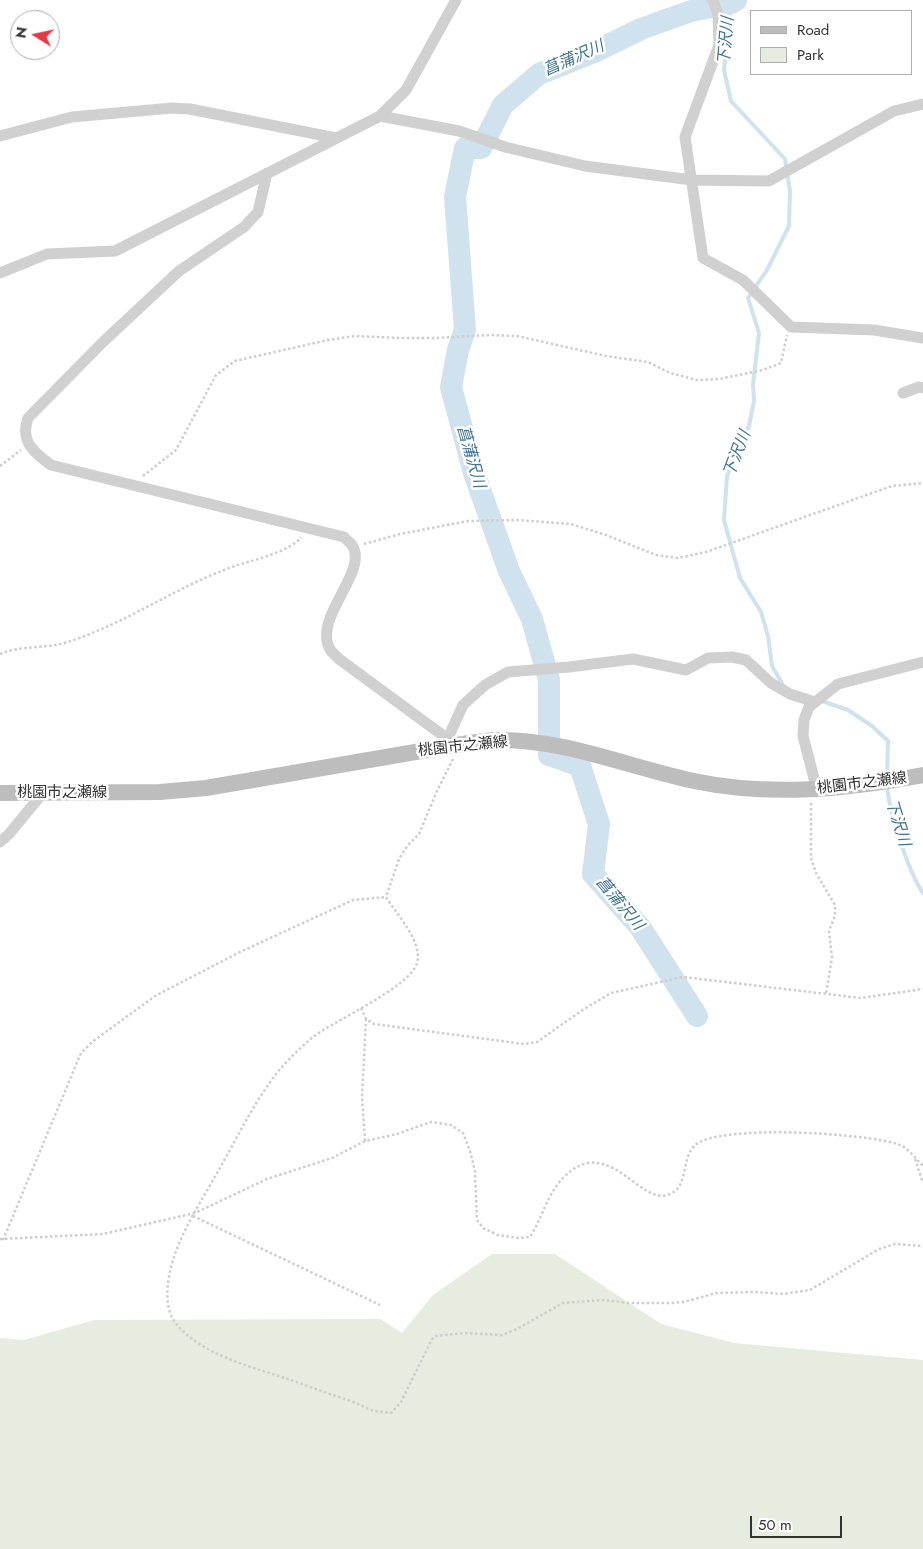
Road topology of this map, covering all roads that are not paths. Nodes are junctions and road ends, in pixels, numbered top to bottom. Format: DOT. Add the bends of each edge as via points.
graph roads {
  1 [pos="456,0"];
  2 [pos="713,0"];
  3 [pos="923,104"];
  4 [pos="380,116"];
  5 [pos="0,136"];
  6 [pos="336,138"];
  7 [pos="267,174"];
  8 [pos="692,180"];
  9 [pos="0,273"];
  10 [pos="923,338"];
  11 [pos="923,388"];
  12 [pos="903,393"];
  13 [pos="923,662"];
  14 [pos="815,702"];
  15 [pos="455,742"];
  16 [pos="917,776"];
  17 [pos="814,790"];
  18 [pos="0,793"];
  19 [pos="42,794"];
  20 [pos="0,842"];
  1 -- 4 [label="street" via="406,90"];
  2 -- 8 [label="street" via="718,14 719,45 685,137"];
  3 -- 8 [label="street" via="894,111 769,180"];
  4 -- 6 [label="street"];
  4 -- 8 [label="street" via="459,131 505,147 585,166"];
  5 -- 6 [label="street" via="72,117 172,108"];
  6 -- 7 [label="street"];
  7 -- 9 [label="street" via="115,251 47,254"];
  7 -- 15 [label="street" via="258,212 244,227 179,271 102,342 28,418 26,436 34,453 51,464 344,537 353,547 355,561 328,622 327,638 331,650"];
  8 -- 10 [label="street" via="703,258 743,280 791,326 874,330"];
  11 -- 12 [label="street"];
  13 -- 14 [label="street" via="838,684"];
  14 -- 15 [label="street" via="771,684 746,660 708,658 686,670 633,658 508,672 485,685 463,705"];
  14 -- 17 [label="street" via="809,707 804,720 802,736"];
  15 -- 17 [label="main road, 桃園市之瀬線" via="494,740 558,746 693,781 752,789"];
  15 -- 19 [label="main road, 桃園市之瀬線" via="206,788"];
  16 -- 17 [label="main road, 桃園市之瀬線"];
  18 -- 19 [label="main road, 桃園市之瀬線"];
  19 -- 20 [label="street"];
}
